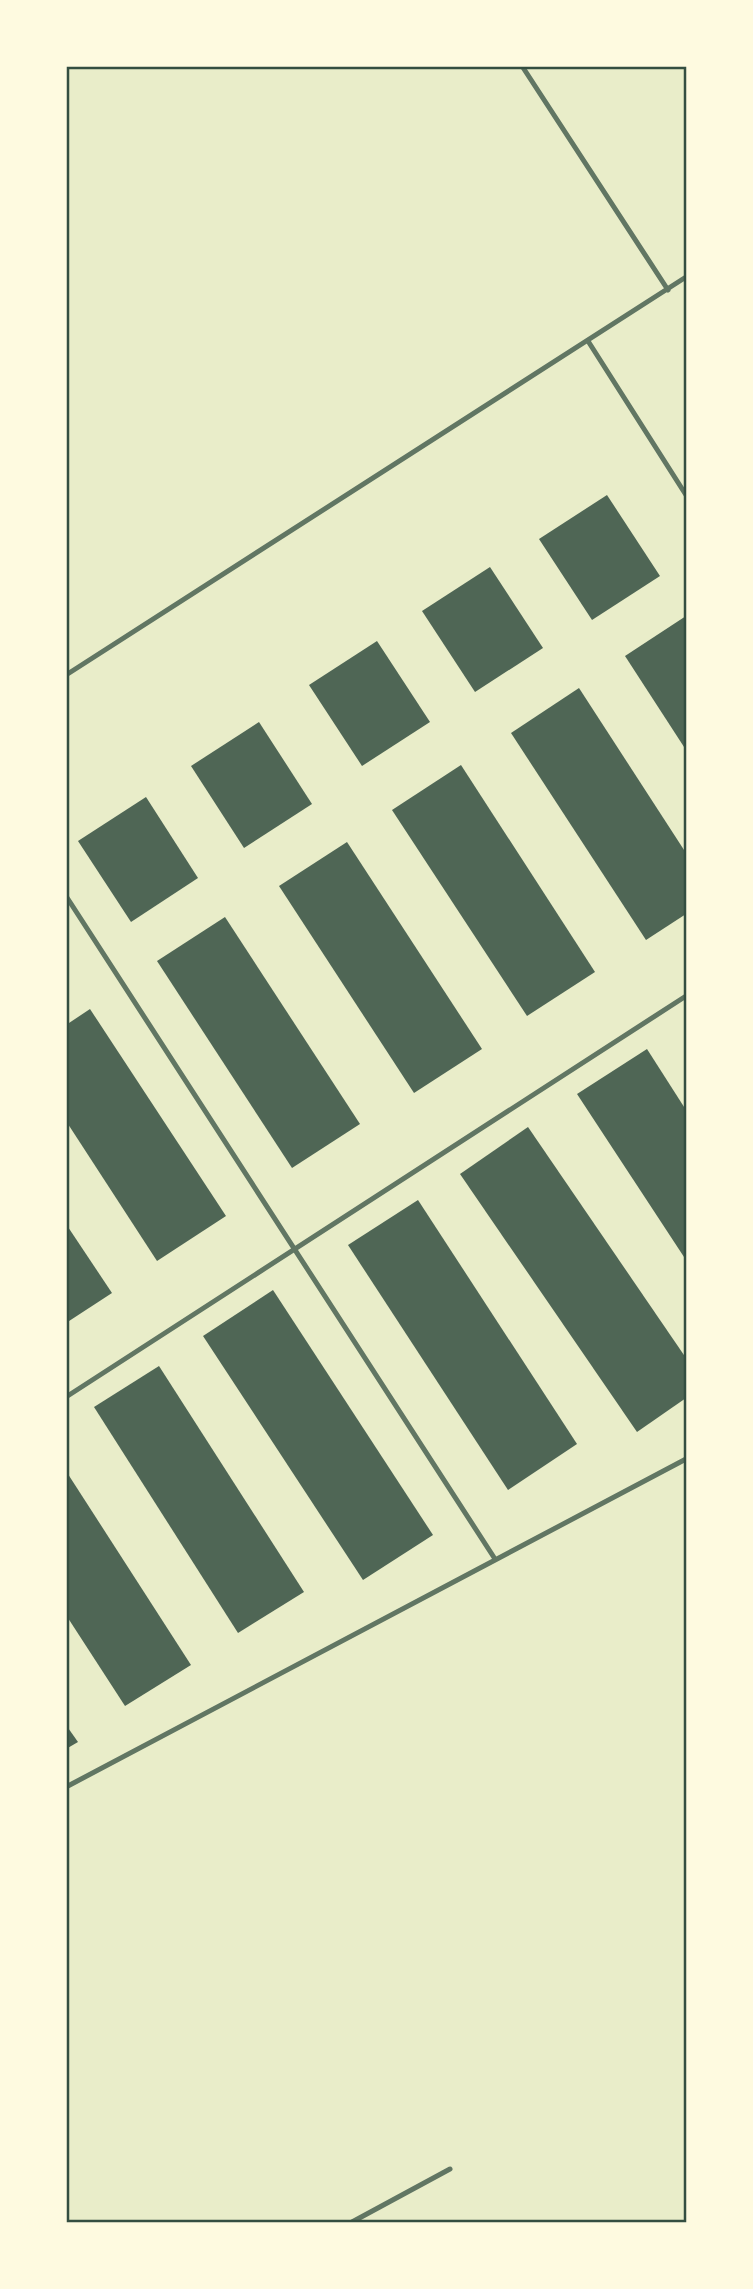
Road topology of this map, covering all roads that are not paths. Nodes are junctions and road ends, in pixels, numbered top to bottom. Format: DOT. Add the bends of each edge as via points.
graph roads {
  1 [pos="522,66"];
  2 [pos="687,277"];
  3 [pos="668,290"];
  4 [pos="588,341"];
  5 [pos="687,495"];
  6 [pos="66,675"];
  7 [pos="66,896"];
  8 [pos="687,996"];
  9 [pos="295,1249"];
  10 [pos="66,1396"];
  11 [pos="687,1459"];
  12 [pos="495,1559"];
  13 [pos="66,1787"];
  14 [pos="450,2169"];
  15 [pos="352,2222"];
  1 -- 3 [label="lane"];
  2 -- 3 [label="lane"];
  3 -- 4 [label="lane"];
  4 -- 5 [label="lane"];
  4 -- 6 [label="lane"];
  7 -- 9 [label="lane"];
  8 -- 9 [label="lane"];
  9 -- 10 [label="lane"];
  9 -- 12 [label="lane"];
  11 -- 12 [label="lane"];
  12 -- 13 [label="lane"];
  14 -- 15 [label="lane"];
}
